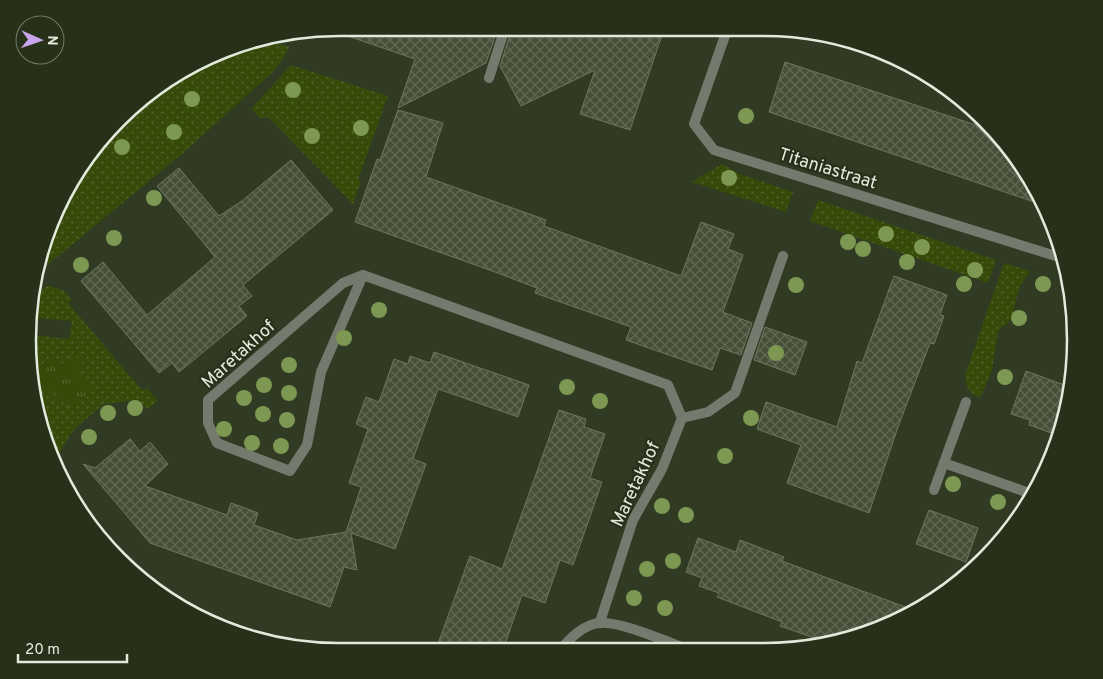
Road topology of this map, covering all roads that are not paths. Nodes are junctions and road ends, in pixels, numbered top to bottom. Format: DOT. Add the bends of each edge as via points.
graph roads {
  1 [pos="502,36"];
  2 [pos="725,36"];
  3 [pos="489,78"];
  4 [pos="784,256"];
  5 [pos="1055,256"];
  6 [pos="363,275"];
  7 [pos="966,402"];
  8 [pos="682,418"];
  9 [pos="944,462"];
  10 [pos="934,490"];
  11 [pos="1026,492"];
  12 [pos="600,622"];
  13 [pos="568,643"];
  14 [pos="670,643"];
  1 -- 3 [label="street"];
  2 -- 5 [label="street, Titaniastraat" via="694,124 714,150"];
  4 -- 8 [label="street" via="736,393 708,412"];
  6 -- 6 [label="street, Maretakhof" via="343,284 208,400 208,423 217,443 290,471 307,445 321,372"];
  6 -- 8 [label="street" via="668,385"];
  7 -- 9 [label="street"];
  8 -- 12 [label="street, Maretakhof" via="662,469 633,520"];
  9 -- 10 [label="street"];
  9 -- 11 [label="street"];
  12 -- 13 [label="street" via="580,630"];
  12 -- 14 [label="street"];
}
